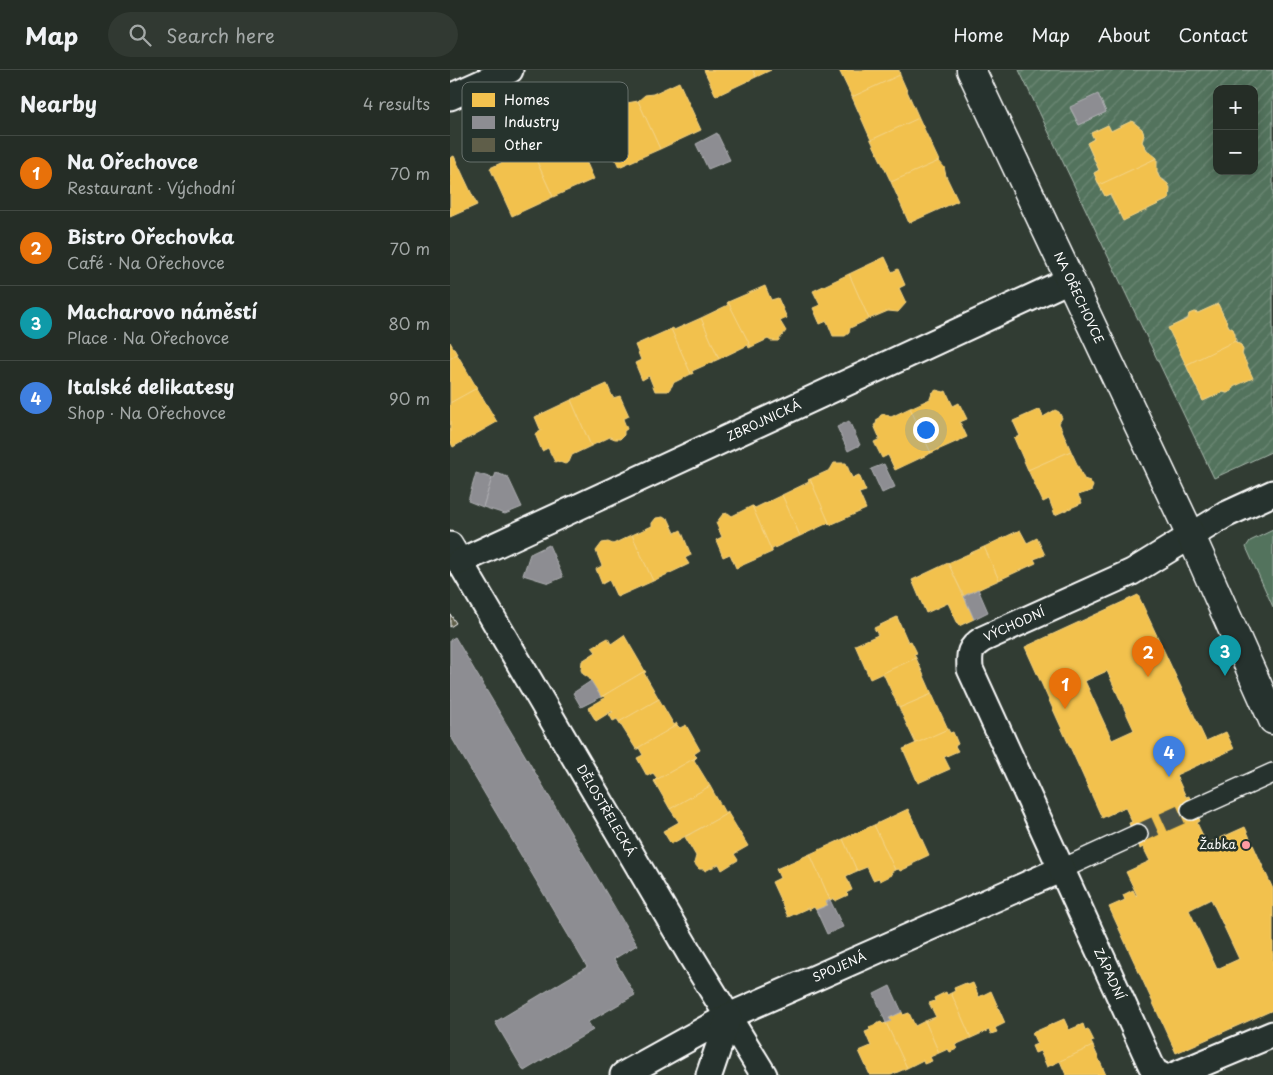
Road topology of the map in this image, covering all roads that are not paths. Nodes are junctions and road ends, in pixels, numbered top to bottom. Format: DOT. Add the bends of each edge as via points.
graph roads {
  1 [pos="510,70"];
  2 [pos="970,70"];
  3 [pos="483,82"];
  4 [pos="462,92"];
  5 [pos="450,97"];
  6 [pos="1069,280"];
  7 [pos="1273,493"];
  8 [pos="1191,536"];
  9 [pos="455,553"];
  10 [pos="1273,720"];
  11 [pos="1273,773"];
  12 [pos="1191,810"];
  13 [pos="1138,834"];
  14 [pos="1062,869"];
  15 [pos="729,1016"];
  16 [pos="1273,1034"];
  17 [pos="623,1075"];
  18 [pos="709,1075"];
  19 [pos="764,1075"];
  20 [pos="1161,1075"];
  21 [pos="1175,1075"];
  1 -- 3 [label="street"];
  2 -- 6 [label="street, NA OŘECHOVCE"];
  4 -- 5 [label="street"];
  6 -- 8 [label="street, NA OŘECHOVCE"];
  6 -- 9 [label="street, ZBROJNICKÁ"];
  7 -- 8 [label="street, VÝCHODNÍ" via="1225,515"];
  8 -- 10 [label="street, NA OŘECHOVCE"];
  8 -- 14 [label="street, VÝCHODNÍ" via="1132,572 983,639 970,652 970,668"];
  9 -- 15 [label="street, DĚLOSTŘELECKÁ"];
  11 -- 12 [label="street"];
  13 -- 14 [label="street"];
  14 -- 15 [label="street, SPOJENÁ"];
  14 -- 20 [label="street, ZÁPADNÍ" via="1151,1065"];
  15 -- 17 [label="street, SPOJENÁ"];
  15 -- 18 [label="street"];
  15 -- 19 [label="street, DĚLOSTŘELECKÁ"];
  16 -- 21 [label="street"];
}
